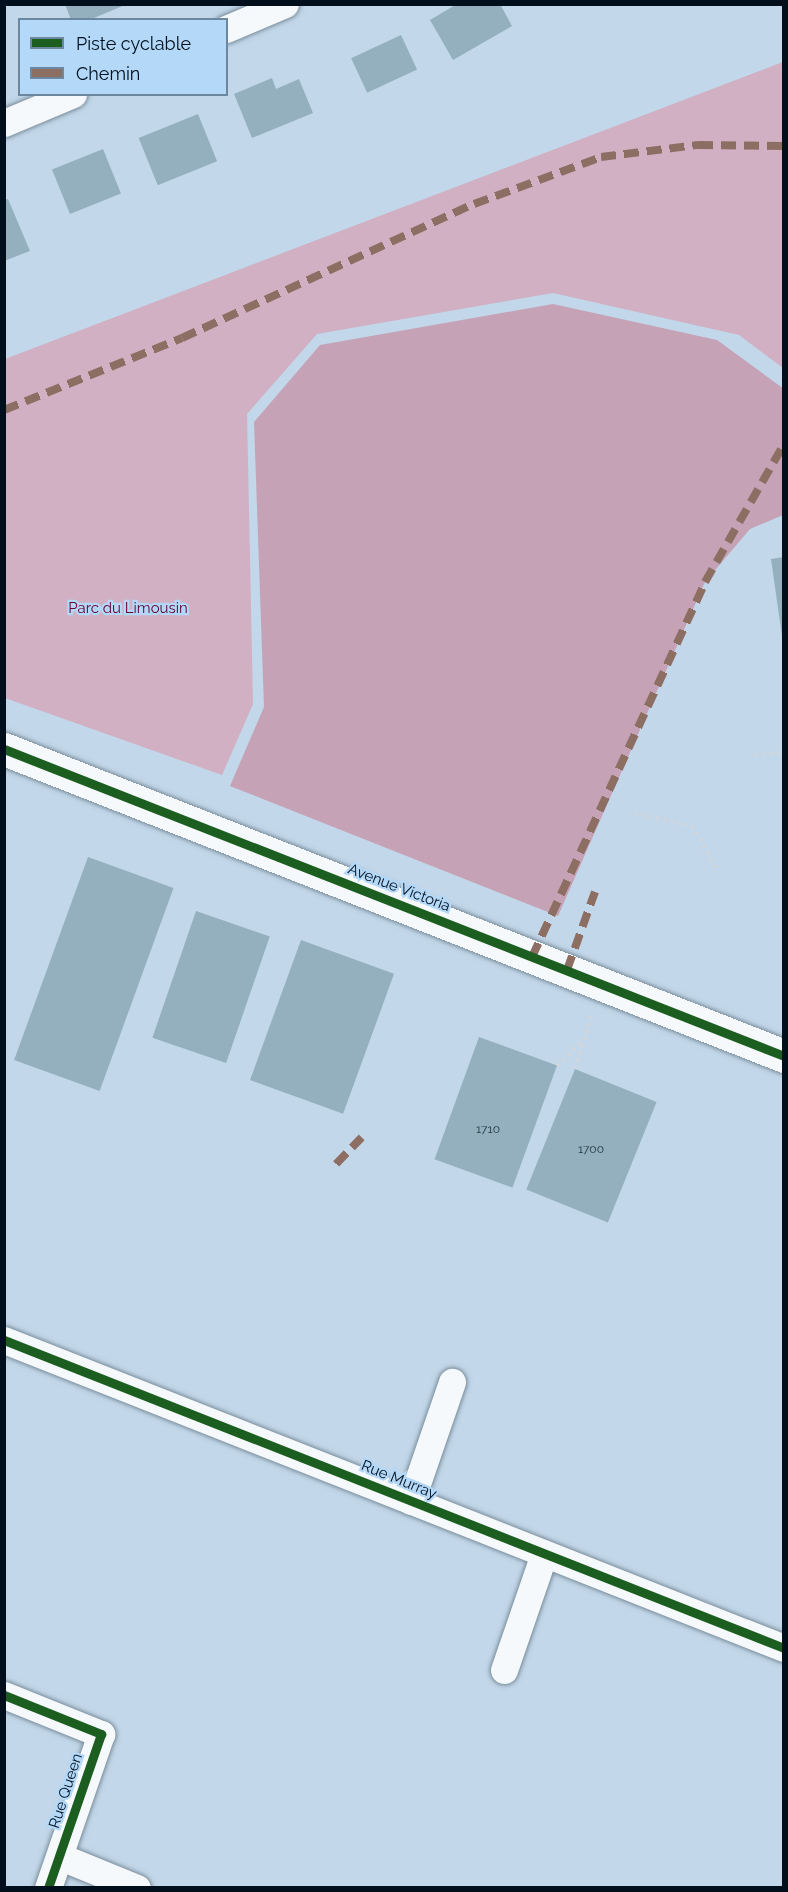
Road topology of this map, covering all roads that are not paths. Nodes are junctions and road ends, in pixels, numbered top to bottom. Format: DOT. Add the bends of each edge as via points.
graph roads {
  1 [pos="285,4"];
  2 [pos="228,28"];
  3 [pos="68,96"];
  4 [pos="4,123"];
  5 [pos="4,749"];
  6 [pos="783,1056"];
  7 [pos="4,1340"];
  8 [pos="452,1383"];
  9 [pos="411,1501"];
  10 [pos="544,1554"];
  11 [pos="783,1648"];
  12 [pos="504,1670"];
  13 [pos="4,1695"];
  14 [pos="61,1857"];
  15 [pos="48,1887"];
  16 [pos="137,1887"];
  1 -- 2 [label="street"];
  3 -- 4 [label="street"];
  5 -- 6 [label="street, Avenue Victoria"];
  7 -- 9 [label="street, Rue Murray"];
  8 -- 9 [label="street, Rue Murray"];
  9 -- 10 [label="street, Rue Murray"];
  10 -- 11 [label="street, Rue Murray"];
  10 -- 12 [label="street"];
  13 -- 14 [label="street, Rue Queen" via="101,1734"];
  14 -- 15 [label="street, Rue Queen"];
  14 -- 16 [label="street"];
}
